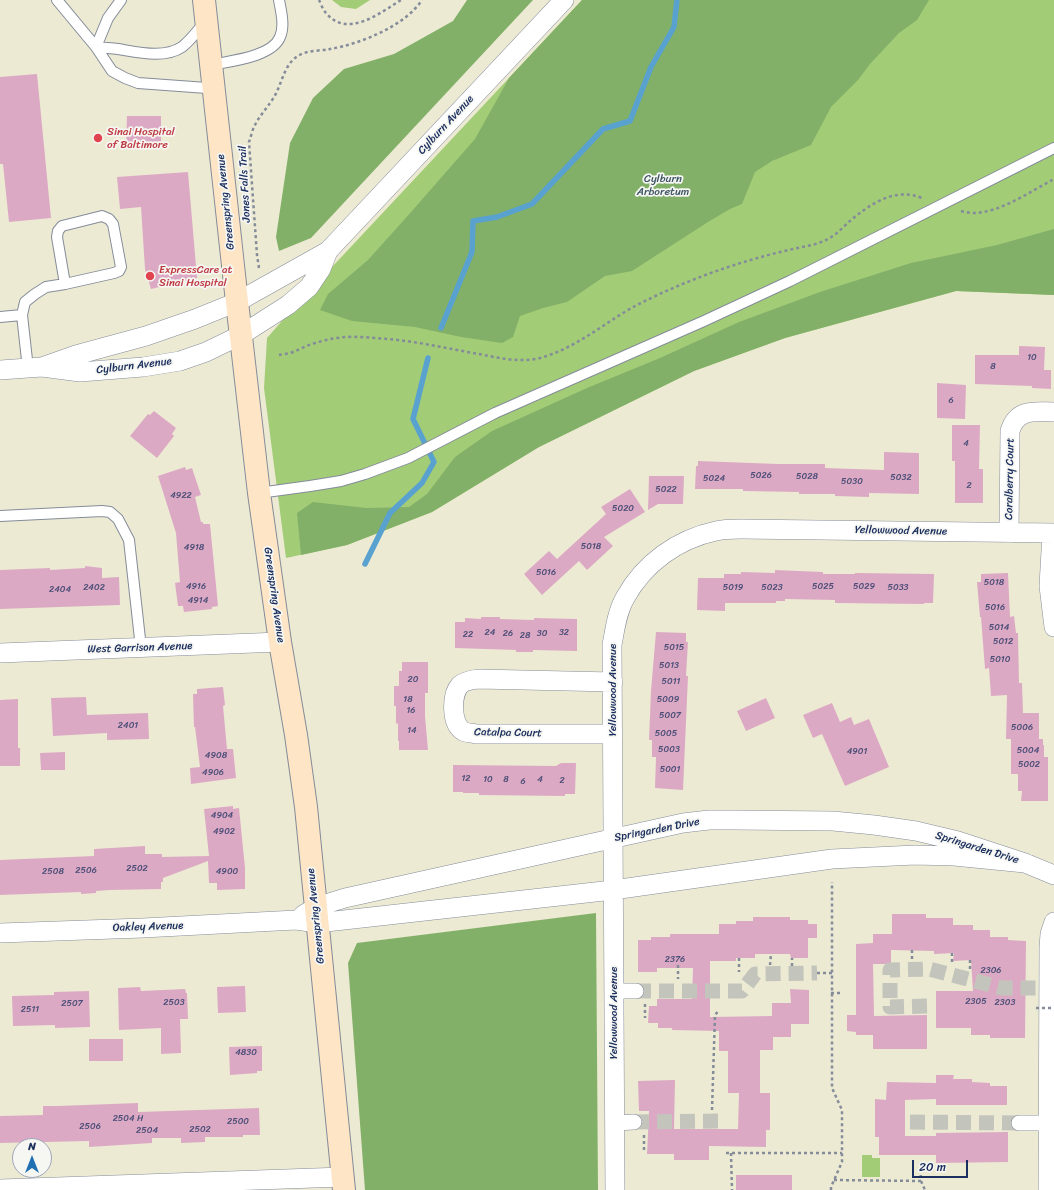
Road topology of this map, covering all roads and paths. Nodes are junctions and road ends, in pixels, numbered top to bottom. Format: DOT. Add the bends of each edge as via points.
graph roads {
  1 [pos="57,0"];
  2 [pos="121,0"];
  3 [pos="279,0"];
  4 [pos="319,0"];
  5 [pos="401,0"];
  6 [pos="422,0"];
  7 [pos="564,0"];
  8 [pos="205,10"];
  9 [pos="96,47"];
  10 [pos="211,65"];
  11 [pos="214,91"];
  12 [pos="1054,148"];
  13 [pos="1054,179"];
  14 [pos="940,205"];
  15 [pos="328,251"];
  16 [pos="260,274"];
  17 [pos="65,284"];
  18 [pos="237,302"];
  19 [pos="22,315"];
  20 [pos="0,317"];
  21 [pos="240,336"];
  22 [pos="279,355"];
  23 [pos="35,368"];
  24 [pos="0,370"];
  25 [pos="1054,412"];
  26 [pos="259,493"];
  27 [pos="0,516"];
  28 [pos="1009,532"];
  29 [pos="1053,533"];
  30 [pos="1054,627"];
  31 [pos="280,642"];
  32 [pos="141,648"];
  33 [pos="0,653"];
  34 [pos="612,682"];
  35 [pos="613,734"];
  36 [pos="613,838"];
  37 [pos="1025,863"];
  38 [pos="1054,875"];
  39 [pos="832,882"];
  40 [pos="614,890"];
  41 [pos="316,915"];
  42 [pos="1054,922"];
  43 [pos="0,933"];
  44 [pos="912,950"];
  45 [pos="952,953"];
  46 [pos="771,954"];
  47 [pos="739,958"];
  48 [pos="792,958"];
  49 [pos="912,960"];
  50 [pos="970,960"];
  51 [pos="678,964"];
  52 [pos="952,964"];
  53 [pos="770,966"];
  54 [pos="792,966"];
  55 [pos="970,970"];
  56 [pos="739,972"];
  57 [pos="817,973"];
  58 [pos="832,973"];
  59 [pos="678,979"];
  60 [pos="614,991"];
  61 [pos="636,991"];
  62 [pos="831,993"];
  63 [pos="842,993"];
  64 [pos="1036,1008"];
  65 [pos="719,1010"];
  66 [pos="1052,1018"];
  67 [pos="712,1110"];
  68 [pos="614,1123"];
  69 [pos="1019,1123"];
  70 [pos="1048,1123"];
  71 [pos="639,1128"];
  72 [pos="644,1151"];
  73 [pos="726,1153"];
  74 [pos="731,1153"];
  75 [pos="842,1153"];
  76 [pos="920,1161"];
  77 [pos="834,1180"];
  78 [pos="921,1181"];
  79 [pos="343,1184"];
  80 [pos="0,1189"];
  81 [pos="615,1190"];
  82 [pos="732,1190"];
  83 [pos="831,1190"];
  84 [pos="925,1190"];
  85 [pos="1048,1190"];
  1 -- 9 [label="lane"];
  2 -- 9 [label="lane" via="108,18"];
  3 -- 10 [label="lane" via="282,25 280,37 275,45 248,58"];
  4 -- 5 [label="path" via="326,14 335,21 359,24"];
  6 -- 16 [label="path, Jones Falls Trail" via="404,18 379,34 352,44 307,52 290,62 274,96 255,125 249,142"];
  7 -- 15 [label="street, Cylburn Avenue"];
  8 -- 9 [label="lane" via="193,36 171,52 142,54"];
  8 -- 10 [label="main road, Greenspring Avenue"];
  9 -- 11 [label="lane" via="112,71 138,83 207,88"];
  10 -- 11 [label="main road, Greenspring Avenue"];
  11 -- 18 [label="main road, Greenspring Avenue"];
  12 -- 14 [label="lane"];
  13 -- 14 [label="path" via="1014,202 989,211 973,213 952,210"];
  14 -- 22 [label="path" via="905,194 883,198 827,239 757,258 669,289 635,306 559,352 539,358 520,361 424,344 358,337 336,338"];
  14 -- 26 [label="lane" via="797,278 495,413 408,458 341,481"];
  15 -- 18 [label="street, Cylburn Avenue"];
  15 -- 21 [label="street, Cylburn Avenue" via="321,269 309,287 288,305"];
  17 -- 17 [label="lane" via="119,271 121,267 113,224 109,219 102,216 62,226 58,231"];
  17 -- 19 [label="lane" via="46,287 35,294 25,302"];
  18 -- 21 [label="main road, Greenspring Avenue"];
  18 -- 23 [label="street, Cylburn Avenue" via="146,336"];
  19 -- 20 [label="lane"];
  19 -- 23 [label="lane"];
  21 -- 23 [label="street, Cylburn Avenue" via="180,361 143,367 80,372"];
  21 -- 26 [label="main road, Greenspring Avenue"];
  23 -- 24 [label="street, Cylburn Avenue"];
  25 -- 28 [label="street, Coralberry Court" via="1022,414 1013,422 1010,431"];
  26 -- 31 [label="main road, Greenspring Avenue"];
  27 -- 32 [label="lane" via="110,512 118,519 129,540"];
  28 -- 29 [label="street, Yellowwood Avenue"];
  28 -- 34 [label="street, Yellowwood Avenue" via="741,528 717,530 693,537 653,561 624,598 612,645"];
  29 -- 30 [label="street" via="1049,586"];
  31 -- 32 [label="street, West Garrison Avenue"];
  31 -- 41 [label="main road, Greenspring Avenue" via="306,807"];
  32 -- 33 [label="street, West Garrison Avenue"];
  34 -- 35 [label="street, Yellowwood Avenue"];
  34 -- 35 [label="street, Catalpa Court" via="478,679 467,681 460,685 454,696 454,716 457,725 464,732 476,734"];
  35 -- 36 [label="street, Yellowwood Avenue"];
  36 -- 37 [label="street, Springarden Drive" via="709,820 833,821 923,833 958,841"];
  36 -- 40 [label="street, Yellowwood Avenue"];
  36 -- 41 [label="street, Springarden Drive" via="345,898"];
  37 -- 38 [label="street, Springarden Drive"];
  37 -- 40 [label="street, Springarden Drive" via="915,854 873,856 832,859"];
  39 -- 58 [label="path"];
  40 -- 41 [label="street, Springarden Drive"];
  40 -- 60 [label="street, Yellowwood Avenue"];
  41 -- 43 [label="street, Oakley Avenue" via="296,920"];
  41 -- 79 [label="main road, Greenspring Avenue"];
  42 -- 66 [label="street" via="1043,988"];
  44 -- 49 [label="path"];
  45 -- 52 [label="path"];
  46 -- 53 [label="path"];
  47 -- 56 [label="path"];
  48 -- 54 [label="path"];
  50 -- 55 [label="path"];
  51 -- 59 [label="path"];
  57 -- 58 [label="path"];
  58 -- 62 [label="path"];
  60 -- 61 [label="street"];
  60 -- 68 [label="street, Yellowwood Avenue"];
  62 -- 63 [label="path"];
  62 -- 75 [label="path" via="832,1088 842,1110"];
  64 -- 66 [label="path, bridge"];
  65 -- 67 [label="path" via="715,1015"];
  66 -- 70 [label="street"];
  68 -- 71 [label="street"];
  68 -- 81 [label="street, Yellowwood Avenue"];
  69 -- 70 [label="street"];
  70 -- 85 [label="street"];
  71 -- 72 [label="path"];
  73 -- 74 [label="path"];
  74 -- 75 [label="path"];
  74 -- 82 [label="path"];
  75 -- 77 [label="path" via="842,1162"];
  76 -- 78 [label="path"];
  77 -- 78 [label="path"];
  77 -- 83 [label="path"];
  78 -- 84 [label="path"];
  79 -- 80 [label="street"];
}
